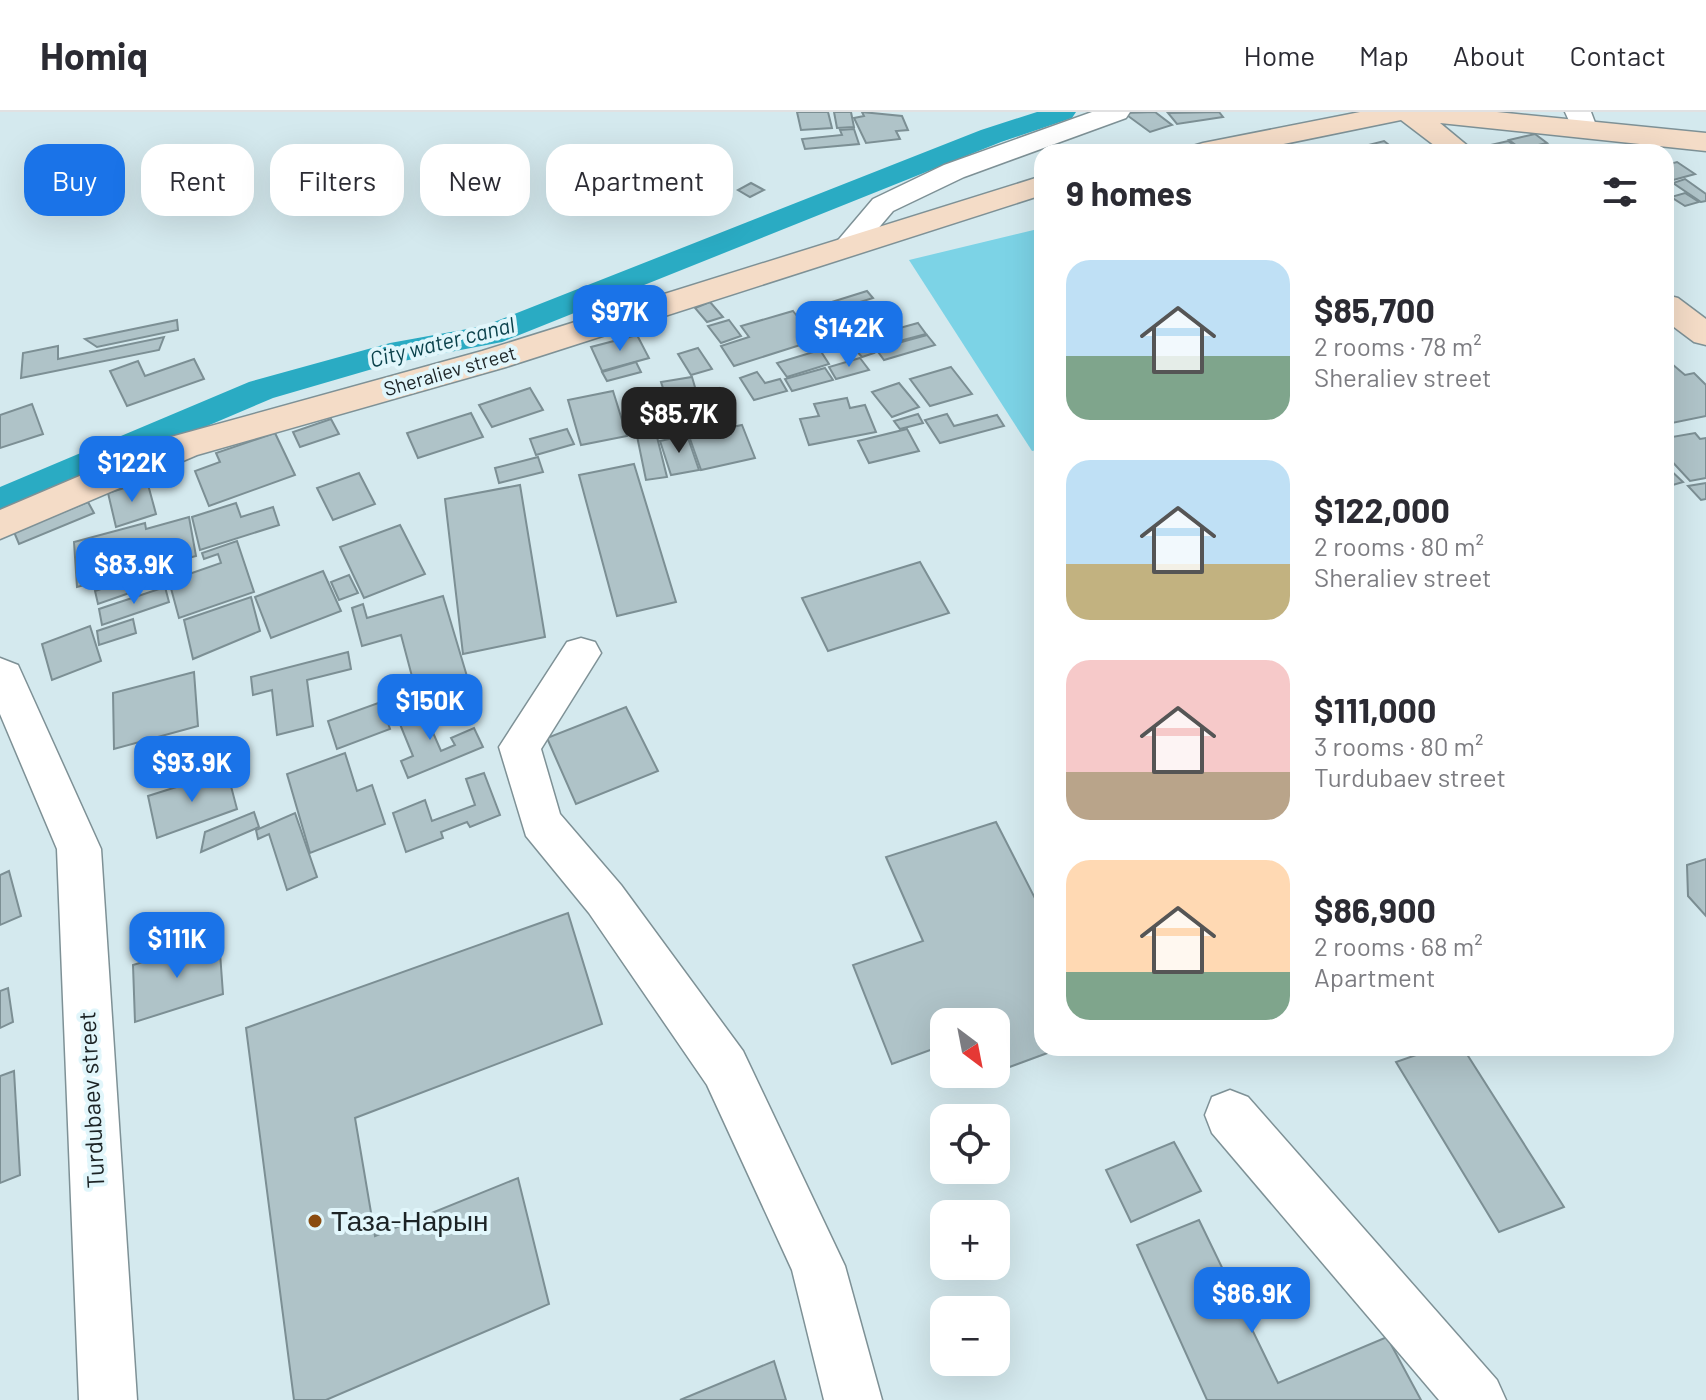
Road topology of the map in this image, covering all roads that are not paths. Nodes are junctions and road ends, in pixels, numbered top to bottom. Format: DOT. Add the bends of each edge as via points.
graph roads {
  1 [pos="1117,112"];
  2 [pos="1401,112"];
  3 [pos="1408,112"];
  4 [pos="1417,112"];
  5 [pos="1581,120"];
  6 [pos="1706,142"];
  7 [pos="1243,144"];
  8 [pos="1450,144"];
  9 [pos="1034,187"];
  10 [pos="849,245"];
  11 [pos="1674,311"];
  12 [pos="1706,335"];
  13 [pos="0,525"];
  14 [pos="581,653"];
  15 [pos="0,674"];
  16 [pos="1230,1115"];
  17 [pos="108,1400"];
  18 [pos="853,1400"];
  19 [pos="1477,1400"];
  1 -- 10 [label="street" via="954,171 883,205"];
  2 -- 7 [label="street"];
  3 -- 8 [label="street"];
  4 -- 5 [label="street"];
  5 -- 6 [label="street"];
  9 -- 10 [label="street, Sheraliev street"];
  10 -- 13 [label="street, Sheraliev street" via="494,359 184,446"];
  11 -- 12 [label="street"];
  14 -- 18 [label="street" via="520,747 541,823 605,899 725,1068 818,1266"];
  15 -- 17 [label="street, Turdubaev street" via="79,849"];
  16 -- 19 [label="street"];
}
